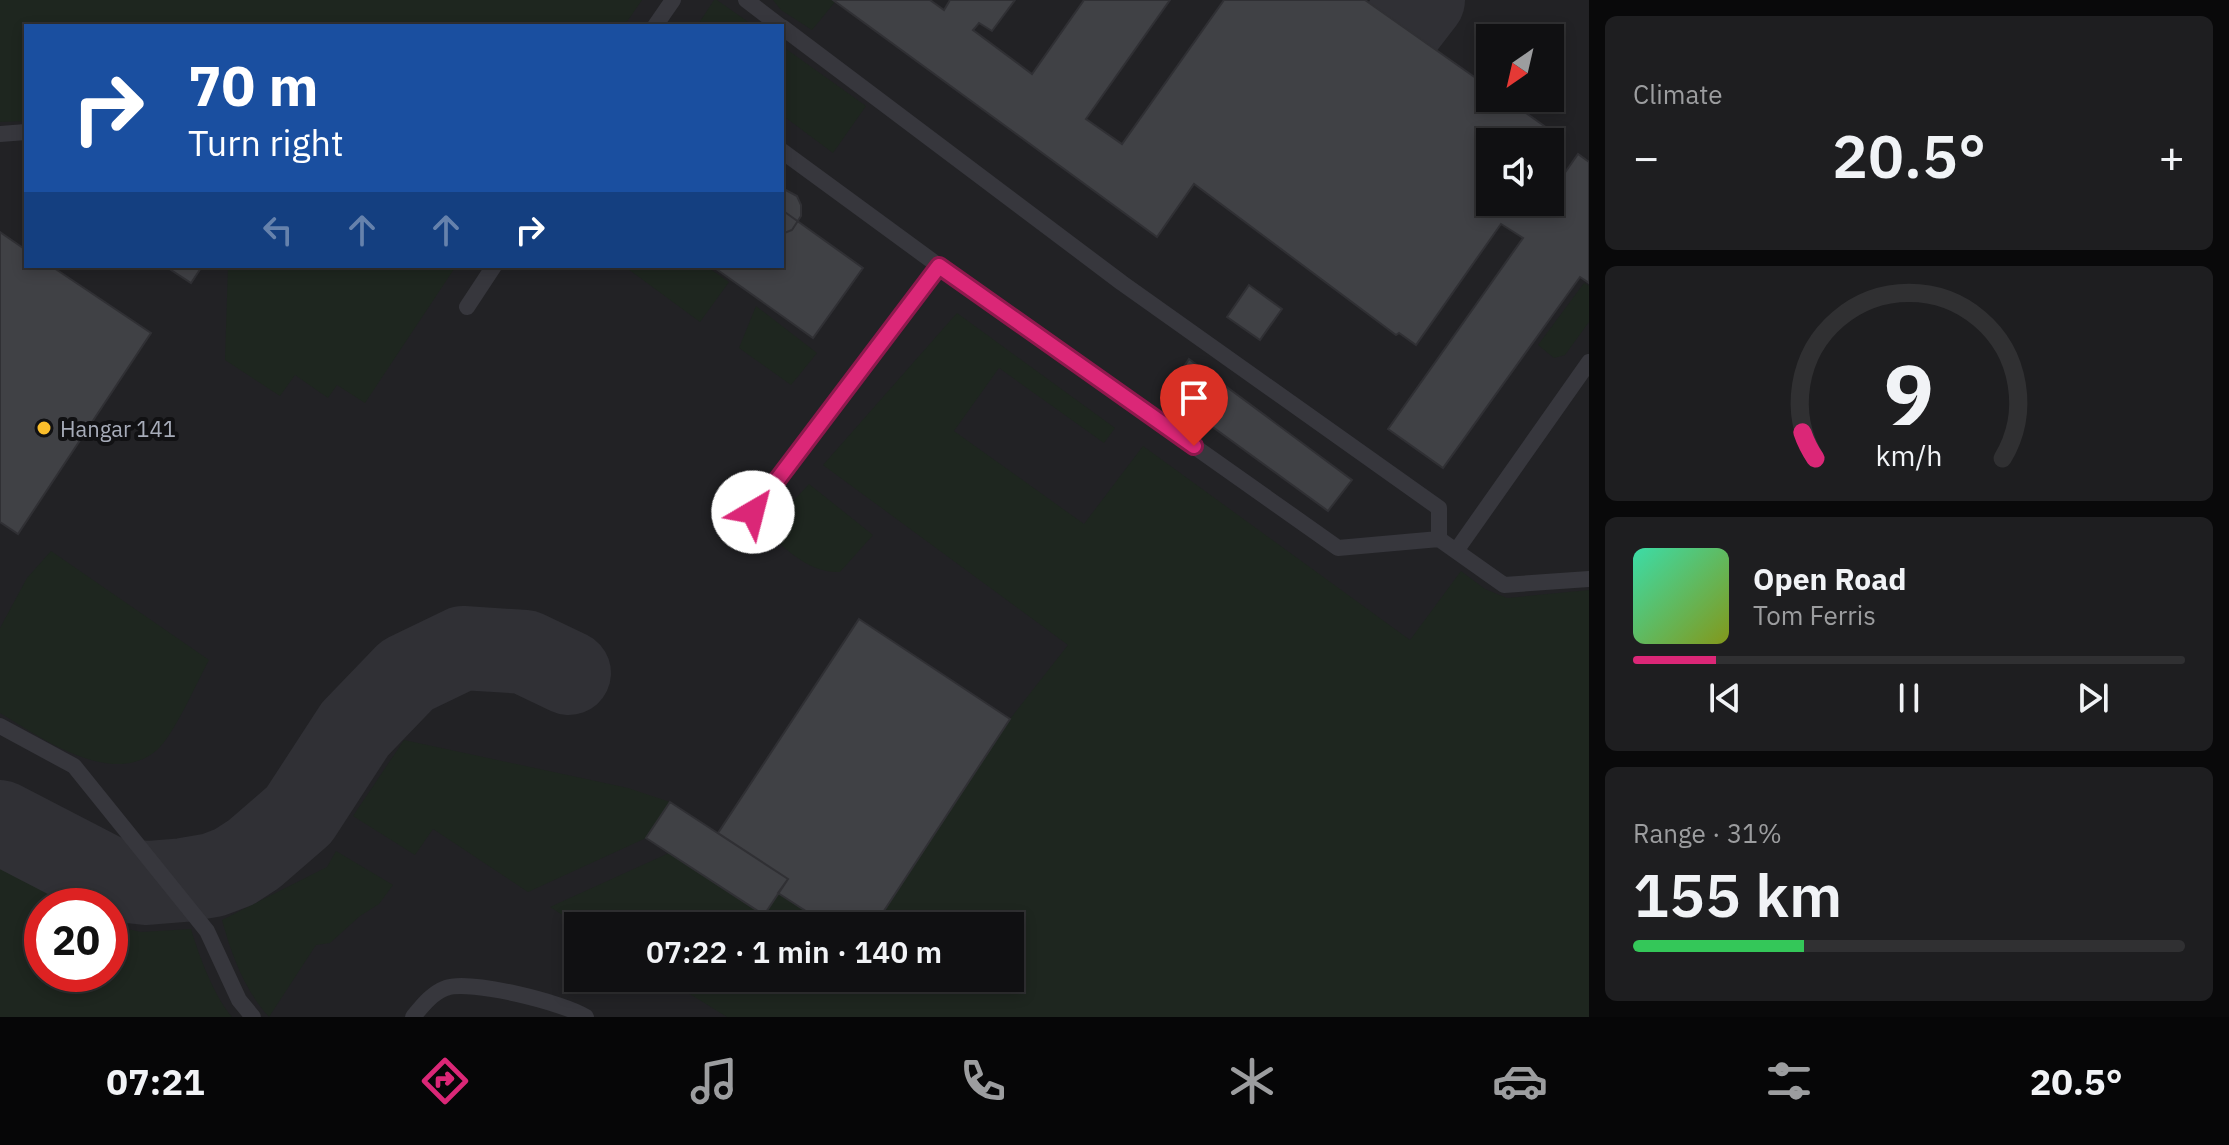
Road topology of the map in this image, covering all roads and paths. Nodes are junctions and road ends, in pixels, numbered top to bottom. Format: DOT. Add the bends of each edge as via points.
graph roads {
  1 [pos="673,0"];
  2 [pos="746,0"];
  3 [pos="656,24"];
  4 [pos="777,24"];
  5 [pos="784,29"];
  6 [pos="24,132"];
  7 [pos="0,134"];
  8 [pos="784,152"];
  9 [pos="939,266"];
  10 [pos="493,268"];
  11 [pos="467,307"];
  12 [pos="1589,362"];
  13 [pos="753,512"];
  14 [pos="1439,539"];
  15 [pos="1456,551"];
  16 [pos="1589,579"];
  17 [pos="0,726"];
  18 [pos="253,1017"];
  19 [pos="413,1017"];
  20 [pos="586,1017"];
  1 -- 3 [label="lane"];
  2 -- 4 [label="lane"];
  5 -- 14 [label="lane" via="1122,283 1439,508"];
  6 -- 7 [label="lane"];
  8 -- 9 [label="lane"];
  9 -- 13 [label="lane"];
  9 -- 14 [label="lane" via="1338,548"];
  10 -- 11 [label="lane"];
  12 -- 15 [label="lane"];
  14 -- 15 [label="lane"];
  15 -- 16 [label="lane" via="1504,585"];
  17 -- 18 [label="lane" via="74,766 207,931 239,1000"];
  19 -- 20 [label="lane" via="446,988 471,986 529,997"];
}
